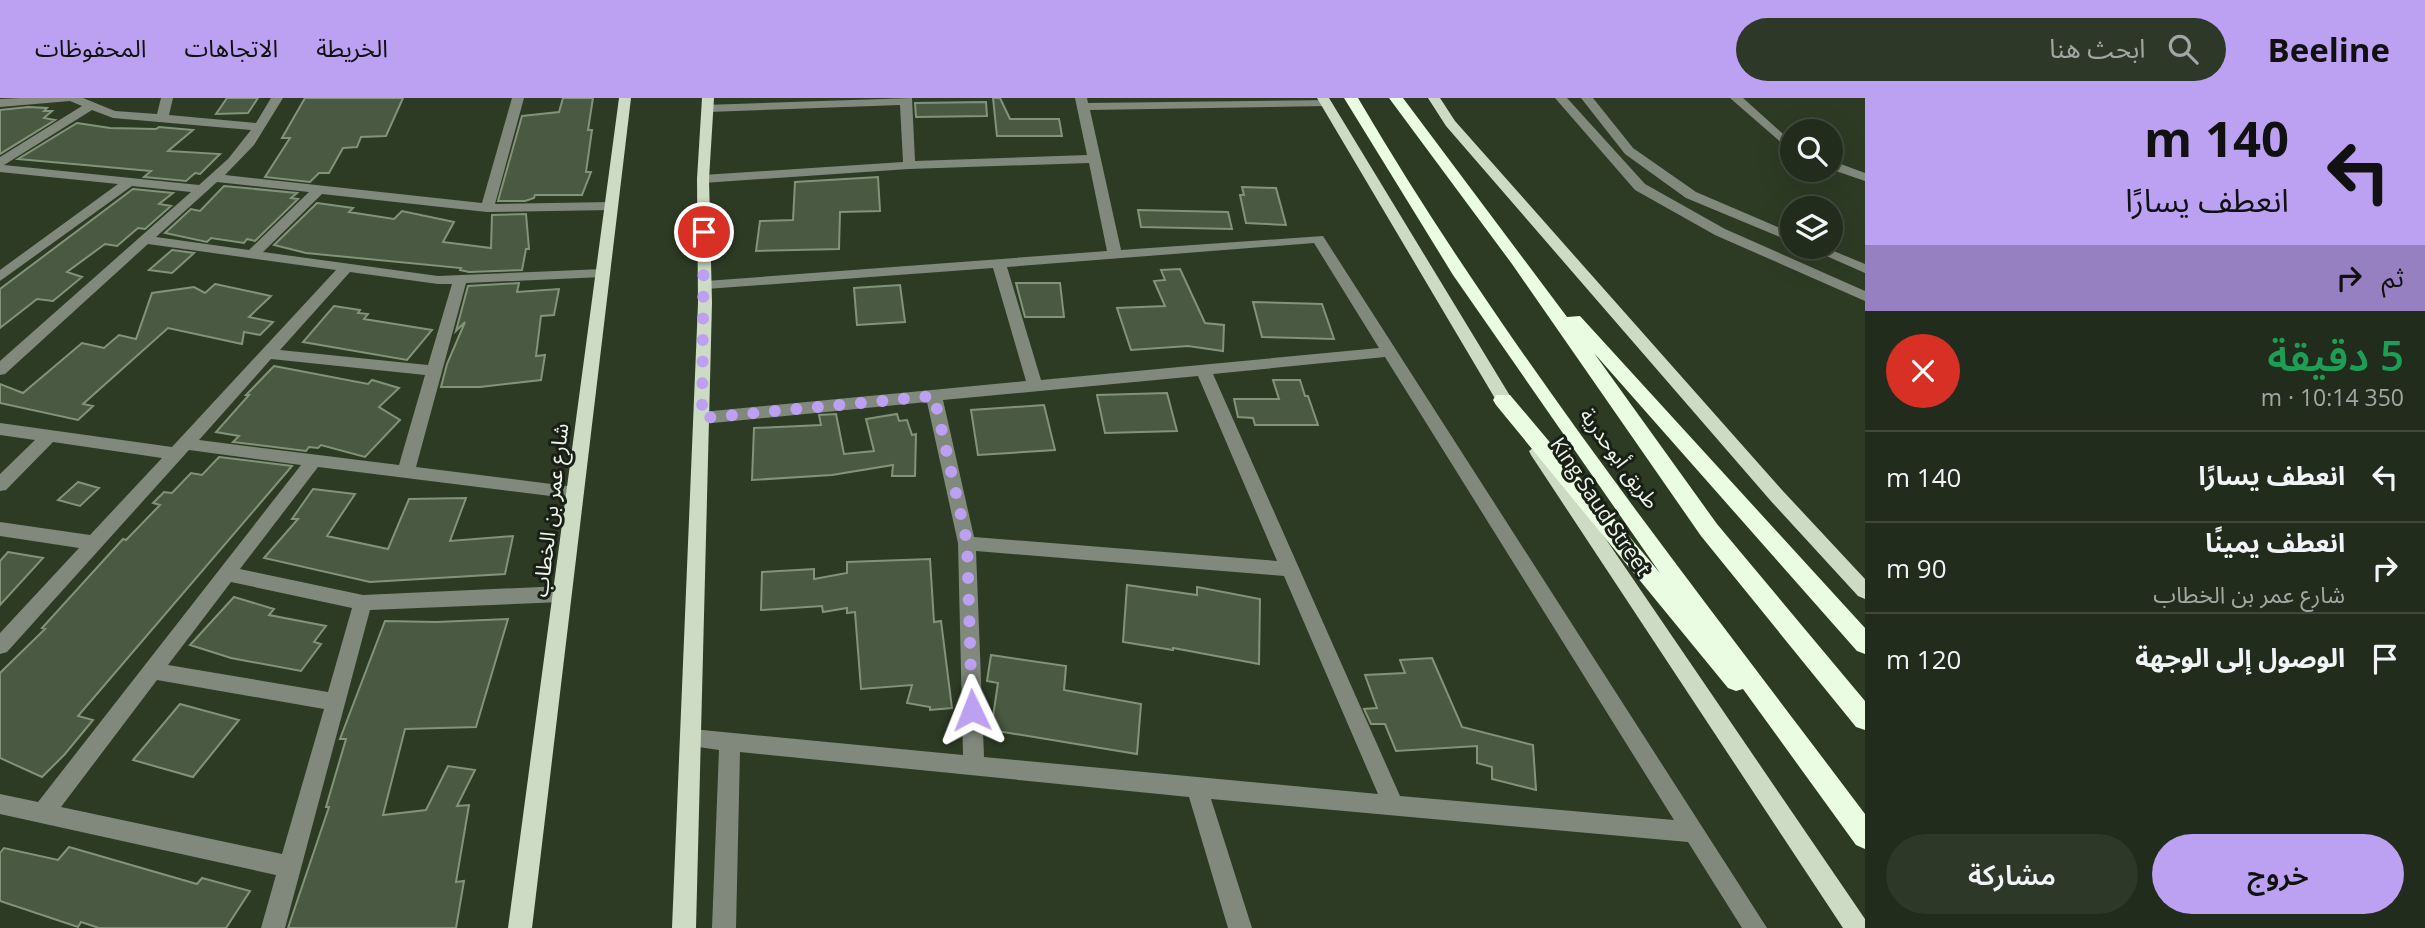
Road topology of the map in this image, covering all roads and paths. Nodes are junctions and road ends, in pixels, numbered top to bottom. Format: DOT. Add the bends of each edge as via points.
graph roads {
  1 [pos="67,98"];
  2 [pos="74,98"];
  3 [pos="167,98"];
  4 [pos="277,98"];
  5 [pos="518,98"];
  6 [pos="625,98"];
  7 [pos="1352,98"];
  8 [pos="1396,98"];
  9 [pos="1434,98"];
  10 [pos="1561,98"];
  11 [pos="1587,98"];
  12 [pos="1735,98"];
  13 [pos="906,100"];
  14 [pos="1324,100"];
  15 [pos="1082,102"];
  16 [pos="0,103"];
  17 [pos="708,103"];
  18 [pos="745,103"];
  19 [pos="92,105"];
  20 [pos="162,118"];
  21 [pos="259,127"];
  22 [pos="1780,137"];
  23 [pos="1095,159"];
  24 [pos="0,162"];
  25 [pos="908,165"];
  26 [pos="0,168"];
  27 [pos="1843,169"];
  28 [pos="1865,177"];
  29 [pos="214,178"];
  30 [pos="703,178"];
  31 [pos="129,182"];
  32 [pos="202,190"];
  33 [pos="319,190"];
  34 [pos="611,206"];
  35 [pos="487,208"];
  36 [pos="1780,233"];
  37 [pos="146,240"];
  38 [pos="1115,254"];
  39 [pos="252,255"];
  40 [pos="1841,259"];
  41 [pos="1518,260"];
  42 [pos="999,263"];
  43 [pos="346,268"];
  44 [pos="1865,269"];
  45 [pos="603,272"];
  46 [pos="0,277"];
  47 [pos="460,279"];
  48 [pos="705,285"];
  49 [pos="1865,296"];
  50 [pos="1389,352"];
  51 [pos="268,354"];
  52 [pos="0,370"];
  53 [pos="1203,370"];
  54 [pos="433,372"];
  55 [pos="1035,386"];
  56 [pos="934,396"];
  57 [pos="1503,400"];
  58 [pos="702,418"];
  59 [pos="0,429"];
  60 [pos="50,435"];
  61 [pos="181,449"];
  62 [pos="314,460"];
  63 [pos="406,471"];
  64 [pos="0,485"];
  65 [pos="575,493"];
  66 [pos="0,529"];
  67 [pos="967,542"];
  68 [pos="94,543"];
  69 [pos="1291,569"];
  70 [pos="227,574"];
  71 [pos="1865,591"];
  72 [pos="562,594"];
  73 [pos="363,603"];
  74 [pos="1865,644"];
  75 [pos="0,646"];
  76 [pos="152,671"];
  77 [pos="335,702"];
  78 [pos="1865,719"];
  79 [pos="692,738"];
  80 [pos="730,742"];
  81 [pos="974,765"];
  82 [pos="1197,788"];
  83 [pos="0,804"];
  84 [pos="1394,806"];
  85 [pos="43,813"];
  86 [pos="1692,832"];
  87 [pos="1865,837"];
  88 [pos="290,867"];
  89 [pos="273,928"];
  90 [pos="520,928"];
  91 [pos="684,928"];
  92 [pos="724,928"];
  93 [pos="1240,928"];
  94 [pos="1755,928"];
  95 [pos="1857,928"];
  1 -- 16 [label="street"];
  2 -- 19 [label="street"];
  3 -- 20 [label="street"];
  4 -- 21 [label="street"];
  5 -- 35 [label="street"];
  6 -- 34 [label="main road, شارع عمر بن الخطاب"];
  7 -- 87 [label="highway, طريق أبوحدرية" via="1384,156 1546,397"];
  8 -- 41 [label="highway, طريق أبوحدرية"];
  9 -- 71 [label="main road" via="1450,123"];
  10 -- 49 [label="street" via="1640,187 1720,232"];
  11 -- 36 [label="street" via="1629,150 1691,195"];
  12 -- 22 [label="street"];
  13 -- 18 [label="street"];
  13 -- 25 [label="street"];
  14 -- 15 [label="street"];
  14 -- 57 [label="main road, King Saud Street"];
  15 -- 23 [label="street"];
  17 -- 18 [label="street"];
  17 -- 30 [label="main road"];
  19 -- 20 [label="street" via="113,114"];
  19 -- 24 [label="street"];
  20 -- 21 [label="street"];
  21 -- 29 [label="street"];
  23 -- 25 [label="street"];
  23 -- 38 [label="street"];
  25 -- 30 [label="street"];
  26 -- 31 [label="street"];
  27 -- 28 [label="street"];
  29 -- 32 [label="street"];
  29 -- 33 [label="street"];
  30 -- 48 [label="main road"];
  31 -- 32 [label="street"];
  31 -- 46 [label="street"];
  32 -- 37 [label="street"];
  33 -- 35 [label="street"];
  33 -- 39 [label="street"];
  34 -- 35 [label="street"];
  34 -- 45 [label="main road, شارع عمر بن الخطاب"];
  37 -- 39 [label="street"];
  37 -- 52 [label="street"];
  38 -- 42 [label="street"];
  38 -- 50 [label="street" via="1318,239"];
  39 -- 43 [label="street"];
  40 -- 44 [label="street"];
  41 -- 74 [label="highway"];
  41 -- 78 [label="highway, طريق أبوحدرية" via="1709,530"];
  42 -- 48 [label="street"];
  42 -- 55 [label="street"];
  43 -- 47 [label="street"];
  43 -- 51 [label="street"];
  45 -- 47 [label="street"];
  45 -- 65 [label="main road, شارع عمر بن الخطاب"];
  47 -- 54 [label="street"];
  48 -- 58 [label="main road"];
  50 -- 53 [label="street"];
  50 -- 86 [label="street"];
  51 -- 54 [label="street"];
  51 -- 61 [label="street"];
  53 -- 55 [label="street"];
  53 -- 69 [label="street"];
  54 -- 63 [label="street"];
  55 -- 56 [label="street"];
  56 -- 58 [label="street"];
  56 -- 67 [label="street"];
  57 -- 87 [label="highway"];
  57 -- 95 [label="main road, King Saud Street"];
  58 -- 79 [label="main road"];
  59 -- 60 [label="street"];
  60 -- 61 [label="street"];
  60 -- 64 [label="street"];
  61 -- 62 [label="street"];
  61 -- 68 [label="street"];
  62 -- 63 [label="street"];
  62 -- 70 [label="street"];
  63 -- 65 [label="street"];
  65 -- 72 [label="main road, شارع عمر بن الخطاب"];
  66 -- 68 [label="street"];
  67 -- 69 [label="street"];
  67 -- 81 [label="street"];
  68 -- 75 [label="street"];
  69 -- 84 [label="street"];
  70 -- 73 [label="street"];
  70 -- 76 [label="street"];
  72 -- 73 [label="street"];
  72 -- 90 [label="main road, شارع عمر بن الخطاب"];
  73 -- 77 [label="street"];
  76 -- 77 [label="street"];
  76 -- 85 [label="street"];
  77 -- 88 [label="street"];
  79 -- 80 [label="street"];
  79 -- 91 [label="main road"];
  80 -- 81 [label="street"];
  80 -- 92 [label="street"];
  81 -- 82 [label="street"];
  82 -- 84 [label="street"];
  82 -- 93 [label="street"];
  83 -- 85 [label="street"];
  84 -- 86 [label="street"];
  85 -- 88 [label="street"];
  86 -- 94 [label="street"];
  88 -- 89 [label="street"];
}
